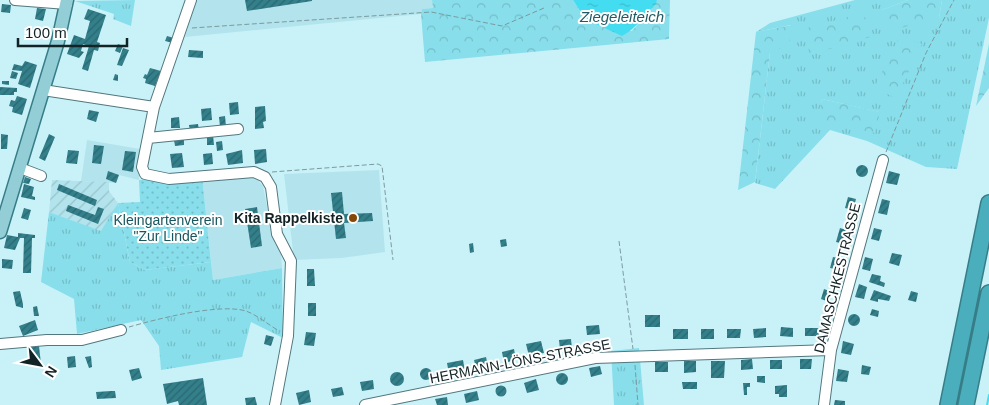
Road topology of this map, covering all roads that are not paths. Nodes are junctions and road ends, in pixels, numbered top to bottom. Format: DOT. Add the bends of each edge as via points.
graph roads {
  1 [pos="15,0"];
  2 [pos="191,0"];
  3 [pos="67,2"];
  4 [pos="43,90"];
  5 [pos="154,107"];
  6 [pos="238,129"];
  7 [pos="148,138"];
  8 [pos="883,160"];
  9 [pos="20,168"];
  10 [pos="41,176"];
  11 [pos="989,203"];
  12 [pos="0,232"];
  13 [pos="989,293"];
  14 [pos="121,330"];
  15 [pos="0,344"];
  16 [pos="831,350"];
  17 [pos="275,405"];
  18 [pos="365,405"];
  19 [pos="824,405"];
  20 [pos="948,405"];
  21 [pos="966,405"];
  1 -- 3 [label="street"];
  2 -- 5 [label="street"];
  3 -- 4 [label="main road"];
  4 -- 5 [label="street"];
  4 -- 9 [label="main road"];
  5 -- 7 [label="street"];
  6 -- 7 [label="street"];
  7 -- 17 [label="street" via="142,167 145,174 168,179 254,172 265,177 271,187 277,234 291,261 288,336"];
  8 -- 16 [label="street, DAMASCHKESTRASSE"];
  9 -- 10 [label="street"];
  9 -- 12 [label="main road"];
  11 -- 20 [label="highway"];
  13 -- 21 [label="highway"];
  14 -- 15 [label="street" via="82,340"];
  16 -- 18 [label="street, HERMANN-LÖNS-STRASSE" via="595,358"];
  16 -- 19 [label="street, DAMASCHKESTRASSE"];
}
